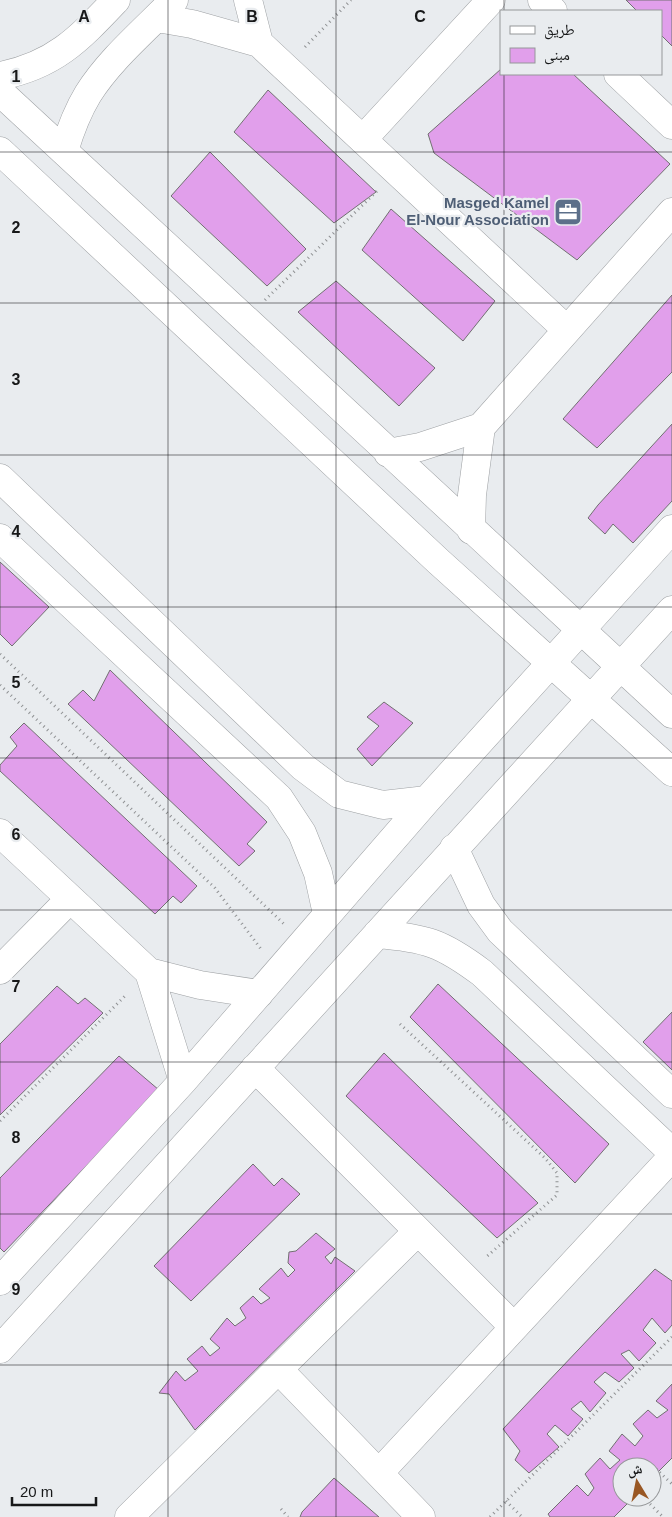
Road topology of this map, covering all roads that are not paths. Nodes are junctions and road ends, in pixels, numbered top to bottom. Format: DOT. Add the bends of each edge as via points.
graph roads {
  1 [pos="116,0"];
  2 [pos="248,0"];
  3 [pos="491,0"];
  4 [pos="542,0"];
  5 [pos="166,9"];
  6 [pos="553,10"];
  7 [pos="259,42"];
  8 [pos="619,75"];
  9 [pos="0,76"];
  10 [pos="0,92"];
  11 [pos="672,125"];
  12 [pos="363,139"];
  13 [pos="0,151"];
  14 [pos="64,151"];
  15 [pos="672,212"];
  16 [pos="568,330"];
  17 [pos="481,427"];
  18 [pos="388,453"];
  19 [pos="0,478"];
  20 [pos="672,529"];
  21 [pos="471,530"];
  22 [pos="0,538"];
  23 [pos="672,610"];
  24 [pos="581,630"];
  25 [pos="552,663"];
  26 [pos="621,667"];
  27 [pos="592,698"];
  28 [pos="672,714"];
  29 [pos="672,772"];
  30 [pos="428,800"];
  31 [pos="0,833"];
  32 [pos="454,848"];
  33 [pos="70,899"];
  34 [pos="327,914"];
  35 [pos="377,934"];
  36 [pos="0,970"];
  37 [pos="148,972"];
  38 [pos="259,994"];
  39 [pos="255,1068"];
  40 [pos="183,1081"];
  41 [pos="672,1094"];
  42 [pos="672,1152"];
  43 [pos="672,1158"];
  44 [pos="418,1230"];
  45 [pos="0,1281"];
  46 [pos="514,1327"];
  47 [pos="0,1349"];
  48 [pos="278,1369"];
  49 [pos="379,1473"];
  50 [pos="129,1517"];
  51 [pos="421,1517"];
  1 -- 9 [label="street" via="76,41 49,60"];
  2 -- 7 [label="street"];
  3 -- 12 [label="street"];
  4 -- 6 [label="street"];
  5 -- 7 [label="street" via="192,24"];
  5 -- 14 [label="street" via="107,68 74,121"];
  7 -- 12 [label="street"];
  8 -- 11 [label="street"];
  10 -- 14 [label="street"];
  12 -- 16 [label="street"];
  13 -- 25 [label="street" via="438,561"];
  14 -- 18 [label="street"];
  15 -- 16 [label="street"];
  16 -- 17 [label="street"];
  17 -- 18 [label="street" via="420,448"];
  17 -- 21 [label="street"];
  18 -- 21 [label="street"];
  19 -- 30 [label="street" via="303,767 339,794 383,806"];
  20 -- 24 [label="street"];
  21 -- 24 [label="street"];
  22 -- 34 [label="street" via="279,798 302,833 318,872"];
  23 -- 26 [label="street"];
  24 -- 25 [label="street"];
  24 -- 26 [label="street"];
  25 -- 27 [label="street"];
  25 -- 30 [label="street"];
  26 -- 27 [label="street"];
  26 -- 28 [label="street"];
  27 -- 29 [label="street"];
  27 -- 32 [label="street"];
  30 -- 34 [label="street"];
  31 -- 33 [label="street"];
  32 -- 35 [label="street"];
  32 -- 41 [label="street" via="481,905 500,931"];
  33 -- 36 [label="street"];
  33 -- 37 [label="street"];
  34 -- 38 [label="street"];
  35 -- 39 [label="street"];
  35 -- 42 [label="street" via="417,937 454,952 482,973"];
  37 -- 38 [label="street" via="200,985"];
  37 -- 40 [label="street"];
  38 -- 40 [label="street"];
  39 -- 44 [label="street"];
  39 -- 47 [label="street"];
  40 -- 45 [label="street"];
  43 -- 46 [label="street"];
  44 -- 46 [label="street"];
  44 -- 48 [label="street"];
  46 -- 49 [label="street"];
  48 -- 49 [label="street"];
  48 -- 50 [label="street"];
  49 -- 51 [label="street"];
}
